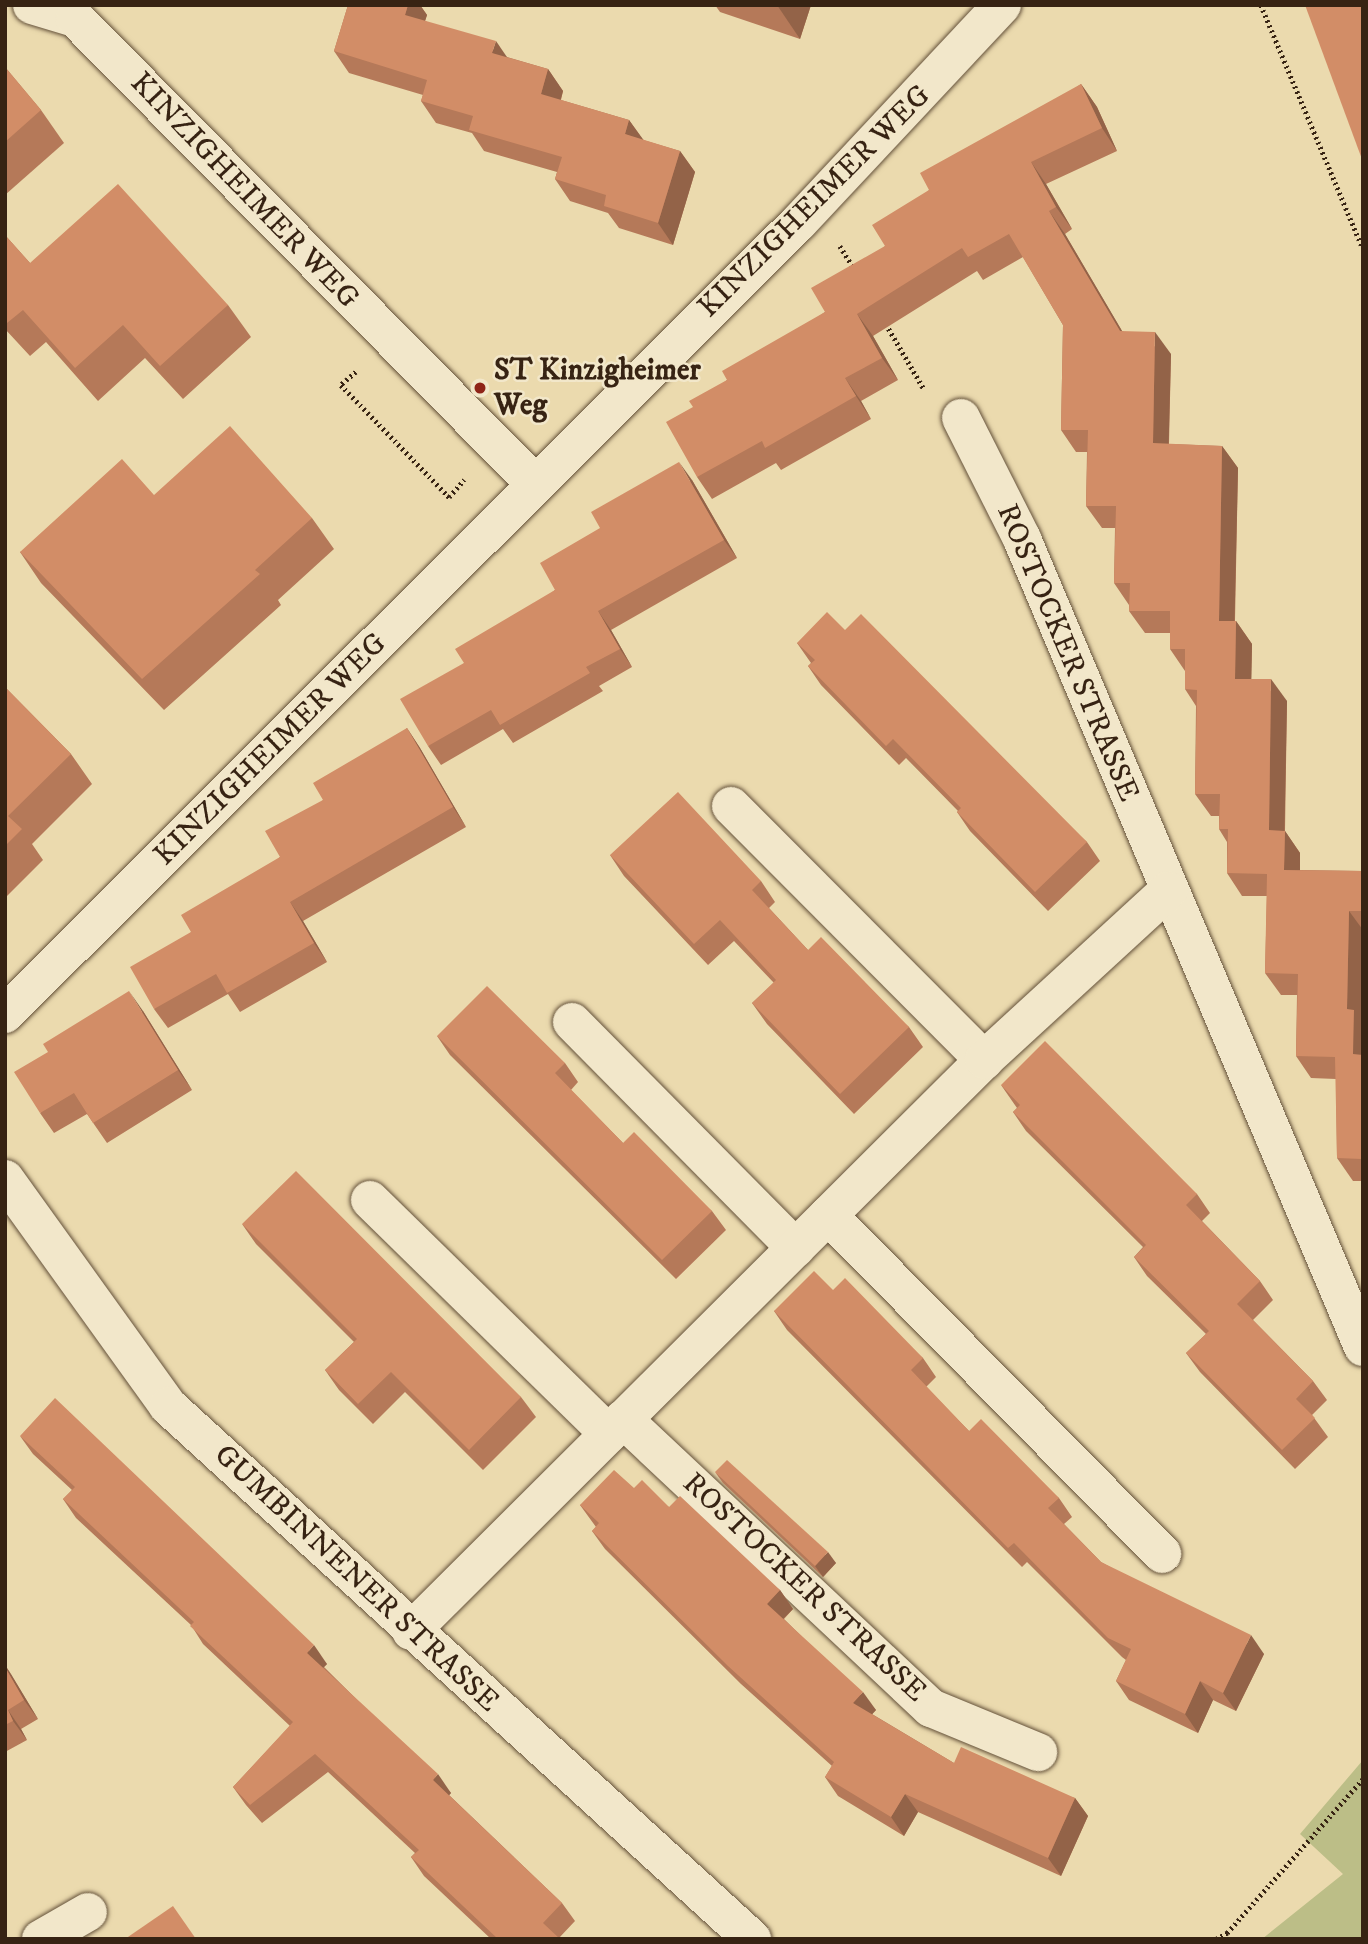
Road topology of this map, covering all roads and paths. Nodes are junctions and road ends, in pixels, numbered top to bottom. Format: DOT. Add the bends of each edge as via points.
graph roads {
  1 [pos="12,5"];
  2 [pos="32,5"];
  3 [pos="1002,5"];
  4 [pos="1261,5"];
  5 [pos="5,12"];
  6 [pos="814,207"];
  7 [pos="1363,249"];
  8 [pos="860,279"];
  9 [pos="880,313"];
  10 [pos="393,342"];
  11 [pos="961,418"];
  12 [pos="495,446"];
  13 [pos="535,484"];
  14 [pos="732,806"];
  15 [pos="1168,891"];
  16 [pos="5,1014"];
  17 [pos="572,1022"];
  18 [pos="984,1060"];
  19 [pos="5,1180"];
  20 [pos="370,1200"];
  21 [pos="828,1215"];
  22 [pos="796,1248"];
  23 [pos="1363,1347"];
  24 [pos="616,1427"];
  25 [pos="1162,1555"];
  26 [pos="411,1631"];
  27 [pos="1038,1752"];
  28 [pos="1363,1779"];
  29 [pos="88,1912"];
  30 [pos="41,1939"];
  31 [pos="752,1939"];
  32 [pos="1216,1939"];
  1 -- 5 [label="street"];
  2 -- 10 [label="street, KINZIGHEIMER WEG" via="75,18"];
  3 -- 6 [label="street, KINZIGHEIMER WEG"];
  4 -- 7 [label="path"];
  6 -- 8 [label="path"];
  6 -- 13 [label="street, KINZIGHEIMER WEG"];
  9 -- 11 [label="path" via="926,392"];
  10 -- 12 [label="street, KINZIGHEIMER WEG"];
  10 -- 12 [label="path" via="341,386 449,497"];
  11 -- 15 [label="street, ROSTOCKER STRASSE" via="1022,539"];
  12 -- 13 [label="street, KINZIGHEIMER WEG"];
  13 -- 16 [label="street, KINZIGHEIMER WEG" via="386,638"];
  14 -- 18 [label="street"];
  15 -- 18 [label="street"];
  15 -- 23 [label="street, ROSTOCKER STRASSE"];
  17 -- 22 [label="street"];
  18 -- 21 [label="street"];
  19 -- 26 [label="street, GUMBINNENER STRASSE" via="168,1406"];
  20 -- 24 [label="street, ROSTOCKER STRASSE"];
  21 -- 22 [label="street"];
  21 -- 25 [label="street"];
  22 -- 24 [label="street"];
  24 -- 26 [label="street"];
  24 -- 27 [label="street, ROSTOCKER STRASSE" via="931,1708"];
  26 -- 31 [label="street, GUMBINNENER STRASSE"];
  28 -- 32 [label="path" via="1227,1933"];
  29 -- 30 [label="street"];
}
